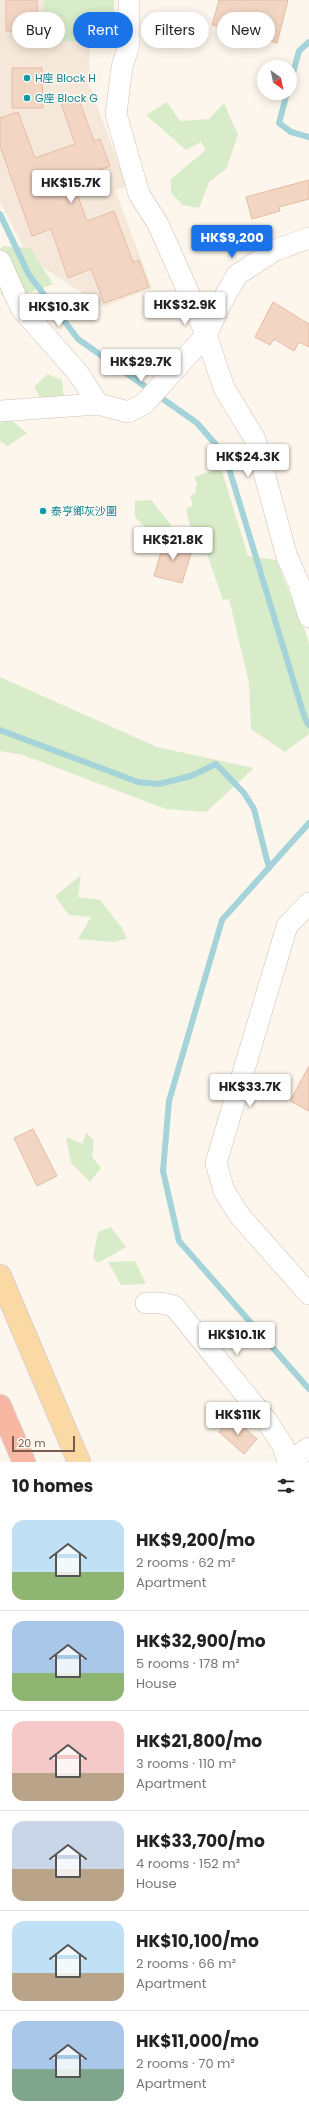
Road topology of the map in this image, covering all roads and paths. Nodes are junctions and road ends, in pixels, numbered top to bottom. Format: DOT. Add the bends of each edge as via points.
graph roads {
  1 [pos="129,0"];
  2 [pos="309,238"];
  3 [pos="0,261"];
  4 [pos="206,335"];
  5 [pos="98,404"];
  6 [pos="0,411"];
  7 [pos="309,617"];
  8 [pos="309,903"];
  9 [pos="0,1276"];
  10 [pos="309,1294"];
  11 [pos="146,1303"];
  12 [pos="0,1406"];
  13 [pos="297,1456"];
  14 [pos="24,1462"];
  15 [pos="79,1462"];
  1 -- 4 [label="street" via="129,45 122,67 116,114 139,194 158,224"];
  2 -- 4 [label="street" via="275,250 238,275"];
  3 -- 5 [label="street" via="21,308 78,373"];
  4 -- 5 [label="street" via="144,404 128,412"];
  4 -- 7 [label="street" via="224,388 255,439 287,557"];
  5 -- 6 [label="street"];
  8 -- 10 [label="street" via="286,926 216,1163 224,1191 240,1216"];
  9 -- 15 [label="main road"];
  11 -- 13 [label="street" via="174,1306 267,1421 282,1446"];
  12 -- 14 [label="highway"];
}
